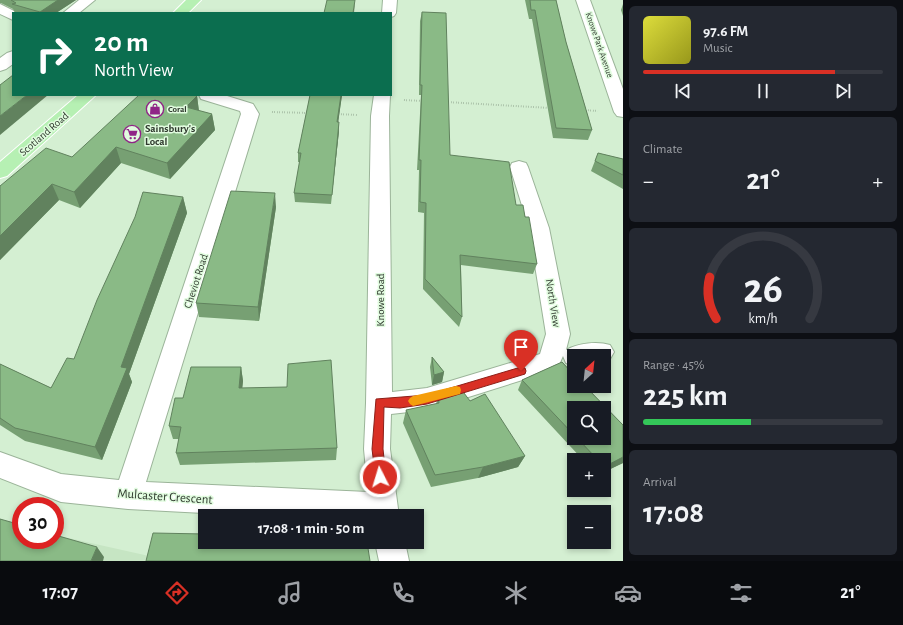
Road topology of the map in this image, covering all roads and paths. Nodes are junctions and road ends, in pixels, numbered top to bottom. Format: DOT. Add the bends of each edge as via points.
graph roads {
  1 [pos="88,0"];
  2 [pos="194,0"];
  3 [pos="390,0"];
  4 [pos="584,0"];
  5 [pos="0,8"];
  6 [pos="71,12"];
  7 [pos="181,12"];
  8 [pos="390,12"];
  9 [pos="12,15"];
  10 [pos="12,57"];
  11 [pos="0,66"];
  12 [pos="87,96"];
  13 [pos="211,96"];
  14 [pos="443,102"];
  15 [pos="381,105"];
  16 [pos="558,109"];
  17 [pos="581,110"];
  18 [pos="602,111"];
  19 [pos="623,112"];
  20 [pos="312,113"];
  21 [pos="250,114"];
  22 [pos="335,114"];
  23 [pos="519,167"];
  24 [pos="0,172"];
  25 [pos="567,358"];
  26 [pos="548,362"];
  27 [pos="379,402"];
  28 [pos="0,465"];
  29 [pos="128,495"];
  30 [pos="368,509"];
  31 [pos="384,509"];
  32 [pos="391,549"];
  33 [pos="394,561"];
  1 -- 6 [label="street"];
  2 -- 7 [label="main road"];
  3 -- 8 [label="street"];
  4 -- 19 [label="street, Knowe Park Avenue"];
  5 -- 9 [label="street"];
  10 -- 11 [label="street"];
  12 -- 24 [label="main road, Scotland Road"];
  13 -- 21 [label="street" via="238,103 247,108"];
  14 -- 16 [label="path"];
  15 -- 22 [label="path"];
  15 -- 27 [label="street, Knowe Road"];
  17 -- 18 [label="path"];
  20 -- 21 [label="path"];
  21 -- 29 [label="street, Cheviot Road"];
  23 -- 26 [label="street, North View" via="539,228 558,334"];
  25 -- 26 [label="street"];
  26 -- 27 [label="street" via="427,399 400,403"];
  27 -- 31 [label="street, Knowe Road" via="377,449"];
  28 -- 29 [label="street, Mulcaster Crescent" via="61,488"];
  29 -- 30 [label="street, Mulcaster Crescent"];
  32 -- 33 [label="street"];
}
